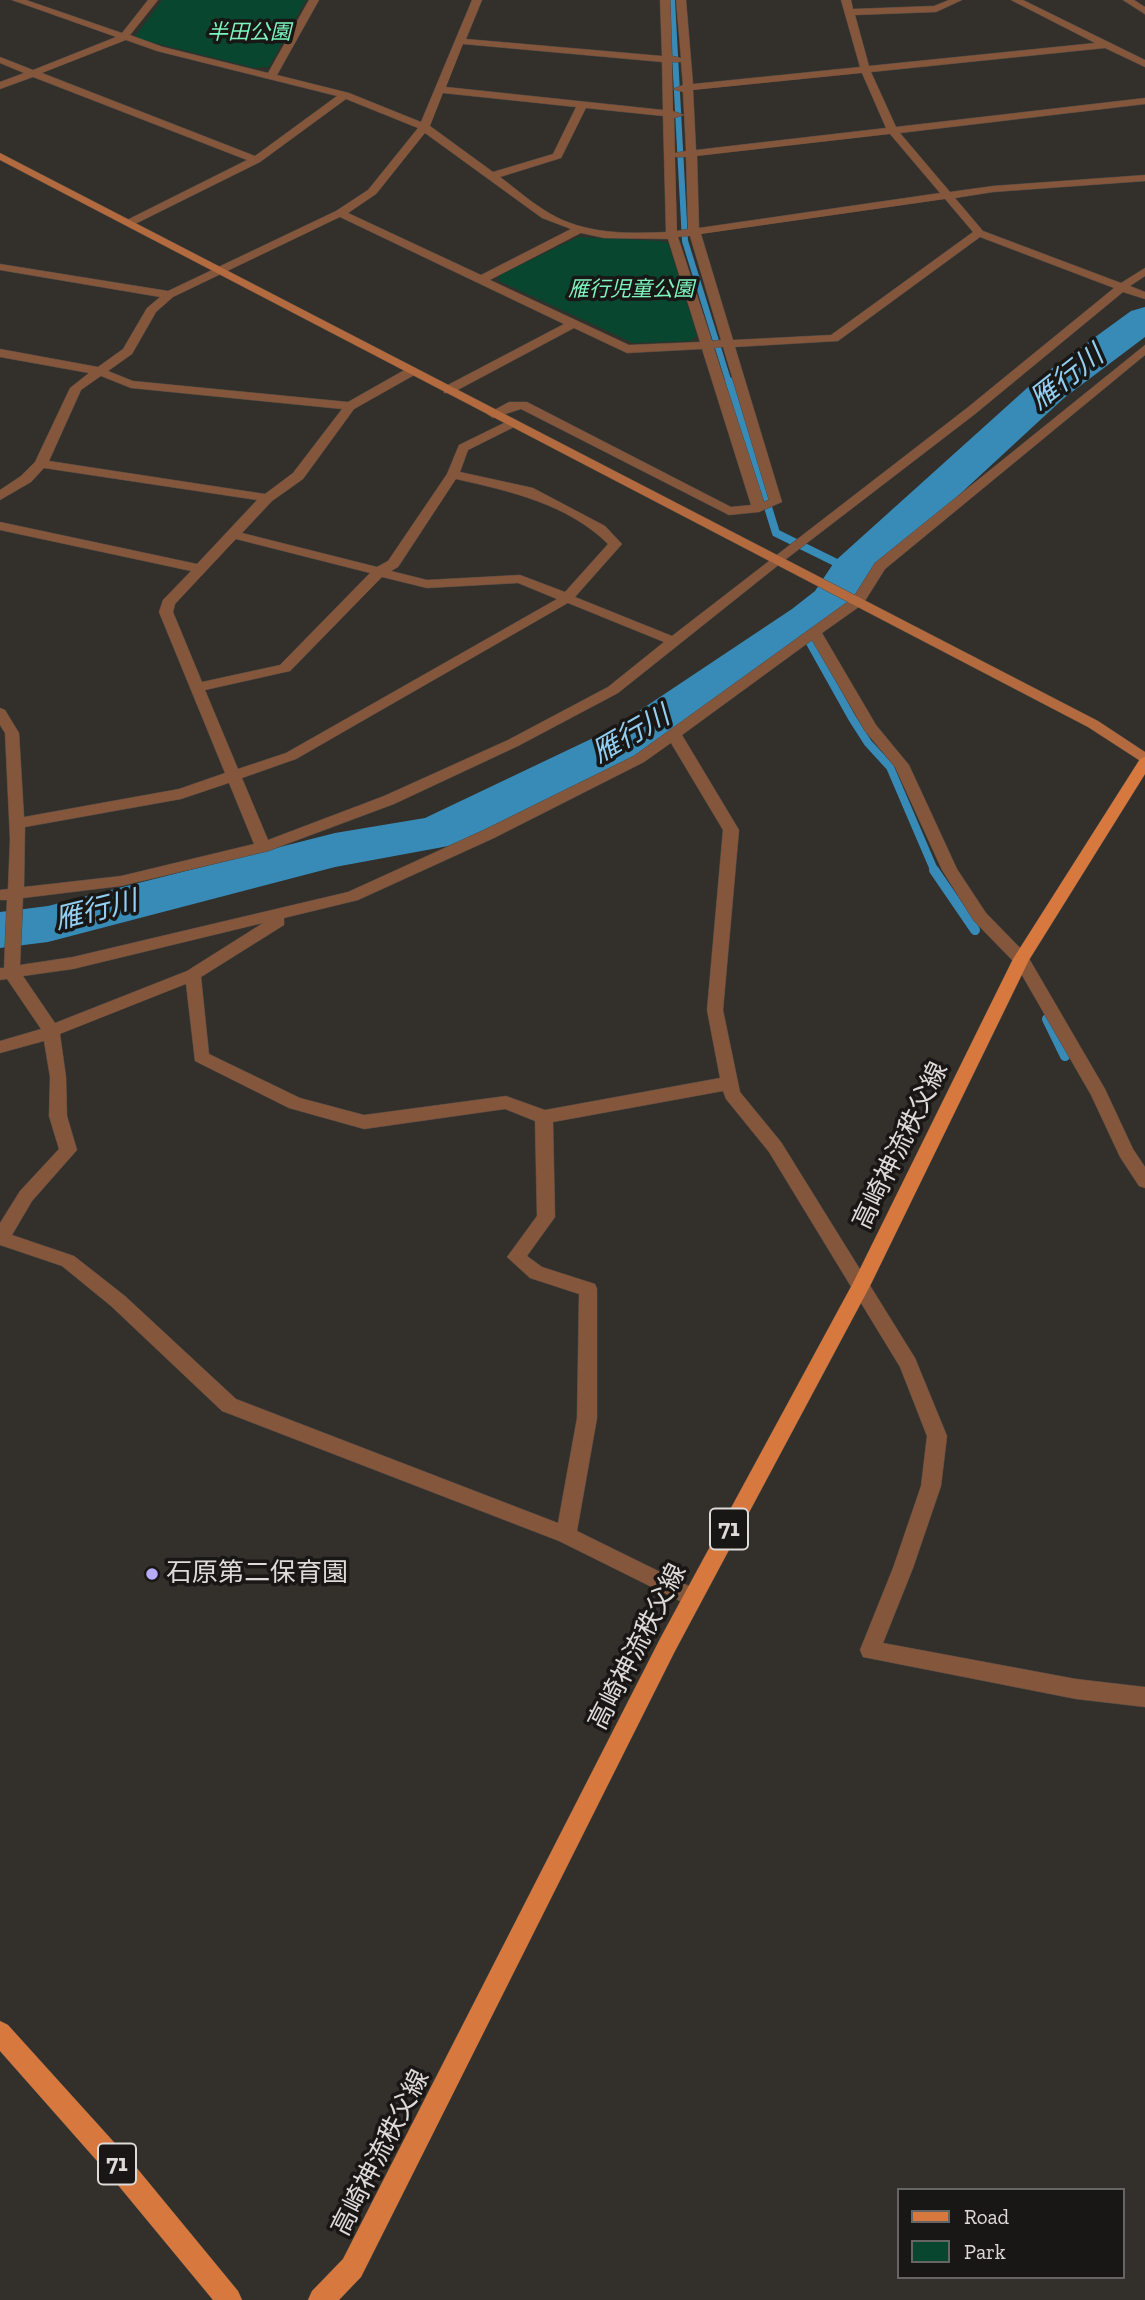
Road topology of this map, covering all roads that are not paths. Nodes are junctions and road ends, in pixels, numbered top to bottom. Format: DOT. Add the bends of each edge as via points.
graph roads {
  1 [pos="17,0"];
  2 [pos="153,0"];
  3 [pos="314,0"];
  4 [pos="477,0"];
  5 [pos="665,0"];
  6 [pos="681,0"];
  7 [pos="846,0"];
  8 [pos="957,0"];
  9 [pos="1016,0"];
  10 [pos="1128,0"];
  11 [pos="1145,11"];
  12 [pos="850,12"];
  13 [pos="123,38"];
  14 [pos="458,41"];
  15 [pos="1106,45"];
  16 [pos="0,60"];
  17 [pos="667,60"];
  18 [pos="685,60"];
  19 [pos="1145,64"];
  20 [pos="866,72"];
  21 [pos="33,73"];
  22 [pos="271,76"];
  23 [pos="0,86"];
  24 [pos="439,89"];
  25 [pos="668,89"];
  26 [pos="687,90"];
  27 [pos="345,95"];
  28 [pos="1145,101"];
  29 [pos="582,106"];
  30 [pos="690,115"];
  31 [pos="670,116"];
  32 [pos="424,127"];
  33 [pos="893,131"];
  34 [pos="691,154"];
  35 [pos="0,156"];
  36 [pos="671,156"];
  37 [pos="256,160"];
  38 [pos="493,176"];
  39 [pos="1145,178"];
  40 [pos="948,195"];
  41 [pos="340,213"];
  42 [pos="130,222"];
  43 [pos="580,229"];
  44 [pos="694,231"];
  45 [pos="979,233"];
  46 [pos="672,235"];
  47 [pos="0,267"];
  48 [pos="221,270"];
  49 [pos="1145,271"];
  50 [pos="481,280"];
  51 [pos="1122,286"];
  52 [pos="169,295"];
  53 [pos="1145,296"];
  54 [pos="573,324"];
  55 [pos="707,346"];
  56 [pos="730,346"];
  57 [pos="1145,349"];
  58 [pos="0,353"];
  59 [pos="99,371"];
  60 [pos="412,371"];
  61 [pos="448,390"];
  62 [pos="350,406"];
  63 [pos="493,414"];
  64 [pos="512,424"];
  65 [pos="41,464"];
  66 [pos="453,474"];
  67 [pos="0,496"];
  68 [pos="267,498"];
  69 [pos="759,508"];
  70 [pos="0,526"];
  71 [pos="232,534"];
  72 [pos="776,560"];
  73 [pos="200,569"];
  74 [pos="380,572"];
  75 [pos="566,599"];
  76 [pos="858,601"];
  77 [pos="815,633"];
  78 [pos="675,642"];
  79 [pos="197,687"];
  80 [pos="0,713"];
  81 [pos="674,735"];
  82 [pos="1145,760"];
  83 [pos="234,777"];
  84 [pos="17,823"];
  85 [pos="263,848"];
  86 [pos="8,894"];
  87 [pos="293,911"];
  88 [pos="1021,959"];
  89 [pos="6,973"];
  90 [pos="193,975"];
  91 [pos="51,1031"];
  92 [pos="0,1047"];
  93 [pos="730,1083"];
  94 [pos="544,1118"];
  95 [pos="1145,1181"];
  96 [pos="0,1238"];
  97 [pos="861,1286"];
  98 [pos="566,1535"];
  99 [pos="692,1598"];
  100 [pos="1145,1697"];
  101 [pos="0,2033"];
  102 [pos="229,2300"];
  103 [pos="321,2300"];
  1 -- 13 [label="street"];
  2 -- 13 [label="street"];
  3 -- 22 [label="street"];
  4 -- 14 [label="street"];
  5 -- 17 [label="street"];
  6 -- 18 [label="street"];
  7 -- 12 [label="street"];
  8 -- 12 [label="street" via="936,9"];
  9 -- 15 [label="street"];
  10 -- 11 [label="street"];
  12 -- 20 [label="street"];
  13 -- 21 [label="street"];
  13 -- 22 [label="street"];
  14 -- 17 [label="street"];
  14 -- 24 [label="street"];
  15 -- 19 [label="street"];
  15 -- 20 [label="street"];
  16 -- 21 [label="street"];
  17 -- 18 [label="street"];
  17 -- 25 [label="street"];
  18 -- 26 [label="street"];
  20 -- 26 [label="street"];
  20 -- 33 [label="street"];
  21 -- 23 [label="street"];
  21 -- 37 [label="street"];
  22 -- 27 [label="street"];
  24 -- 29 [label="street"];
  24 -- 32 [label="street"];
  25 -- 26 [label="street"];
  25 -- 31 [label="street"];
  26 -- 30 [label="street"];
  27 -- 32 [label="street"];
  27 -- 37 [label="street"];
  28 -- 33 [label="street"];
  29 -- 31 [label="street"];
  29 -- 38 [label="street" via="557,156"];
  30 -- 31 [label="street"];
  30 -- 34 [label="street"];
  31 -- 36 [label="street"];
  32 -- 38 [label="street"];
  32 -- 41 [label="street" via="372,192"];
  33 -- 34 [label="street"];
  33 -- 40 [label="street"];
  34 -- 36 [label="street"];
  34 -- 44 [label="street"];
  35 -- 42 [label="street"];
  36 -- 46 [label="street"];
  37 -- 42 [label="street"];
  38 -- 43 [label="street" via="546,216"];
  39 -- 40 [label="street"];
  40 -- 44 [label="street"];
  40 -- 45 [label="street"];
  41 -- 48 [label="street"];
  41 -- 50 [label="street"];
  42 -- 48 [label="street"];
  43 -- 46 [label="street" via="627,236"];
  43 -- 50 [label="street"];
  44 -- 46 [label="street"];
  44 -- 56 [label="street"];
  45 -- 51 [label="street"];
  45 -- 56 [label="street" via="834,338"];
  46 -- 55 [label="street"];
  47 -- 52 [label="street"];
  48 -- 52 [label="street"];
  48 -- 60 [label="street"];
  49 -- 51 [label="street"];
  50 -- 54 [label="street"];
  51 -- 53 [label="street"];
  51 -- 72 [label="street" via="971,411"];
  52 -- 59 [label="street" via="151,310 128,351"];
  54 -- 55 [label="street" via="627,349"];
  54 -- 61 [label="street"];
  55 -- 56 [label="street"];
  55 -- 69 [label="street"];
  56 -- 69 [label="street" via="776,502"];
  57 -- 76 [label="street" via="880,566"];
  58 -- 59 [label="street"];
  59 -- 62 [label="street" via="131,384"];
  59 -- 65 [label="street" via="76,388"];
  60 -- 61 [label="street"];
  60 -- 62 [label="street"];
  61 -- 63 [label="street"];
  62 -- 68 [label="street" via="298,476"];
  63 -- 64 [label="street"];
  63 -- 69 [label="street" via="523,405 729,511"];
  64 -- 66 [label="street" via="463,448"];
  64 -- 72 [label="street"];
  65 -- 67 [label="street"];
  65 -- 68 [label="street"];
  66 -- 74 [label="street" via="393,564"];
  66 -- 75 [label="street" via="528,491 600,529 615,544"];
  68 -- 71 [label="street"];
  70 -- 73 [label="street"];
  71 -- 73 [label="street"];
  71 -- 74 [label="street"];
  72 -- 76 [label="street"];
  72 -- 78 [label="street"];
  73 -- 79 [label="street" via="168,603 166,612"];
  74 -- 75 [label="street" via="427,584 520,579"];
  74 -- 79 [label="street" via="285,668"];
  75 -- 78 [label="street"];
  75 -- 83 [label="street" via="291,756"];
  76 -- 77 [label="street"];
  76 -- 82 [label="street" via="1093,724"];
  77 -- 81 [label="street"];
  77 -- 88 [label="street" via="870,728 902,765 950,870 980,917"];
  78 -- 85 [label="street" via="613,691 513,743 389,800"];
  79 -- 83 [label="street"];
  80 -- 84 [label="street" via="12,733"];
  81 -- 87 [label="street" via="639,758 489,834 352,896"];
  81 -- 93 [label="street" via="732,830 715,1010"];
  82 -- 88 [label="main road, 高崎神流秩父線 / 71"];
  83 -- 84 [label="street" via="181,794"];
  83 -- 85 [label="street"];
  84 -- 86 [label="street"];
  85 -- 86 [label="street" via="121,881"];
  86 -- 89 [label="street"];
  87 -- 89 [label="street" via="73,963"];
  87 -- 90 [label="street"];
  88 -- 95 [label="street"];
  88 -- 97 [label="main road, 高崎神流秩父線 / 71"];
  89 -- 91 [label="street"];
  90 -- 91 [label="street"];
  90 -- 94 [label="street" via="201,1057 295,1103 364,1122 506,1102"];
  91 -- 92 [label="street"];
  91 -- 96 [label="street" via="58,1116 68,1150 26,1196"];
  93 -- 94 [label="street"];
  93 -- 97 [label="street" via="732,1094 775,1147"];
  94 -- 98 [label="street" via="546,1217 516,1257 537,1273 588,1289 587,1418"];
  96 -- 98 [label="street" via="68,1261 118,1301 229,1405"];
  97 -- 99 [label="main road, 高崎神流秩父線 / 71"];
  97 -- 100 [label="street" via="908,1364 937,1436 931,1486 870,1650 1076,1689"];
  98 -- 99 [label="street"];
  99 -- 103 [label="main road, 高崎神流秩父線 / 71" via="352,2268"];
  101 -- 102 [label="main road, 71"];
}
